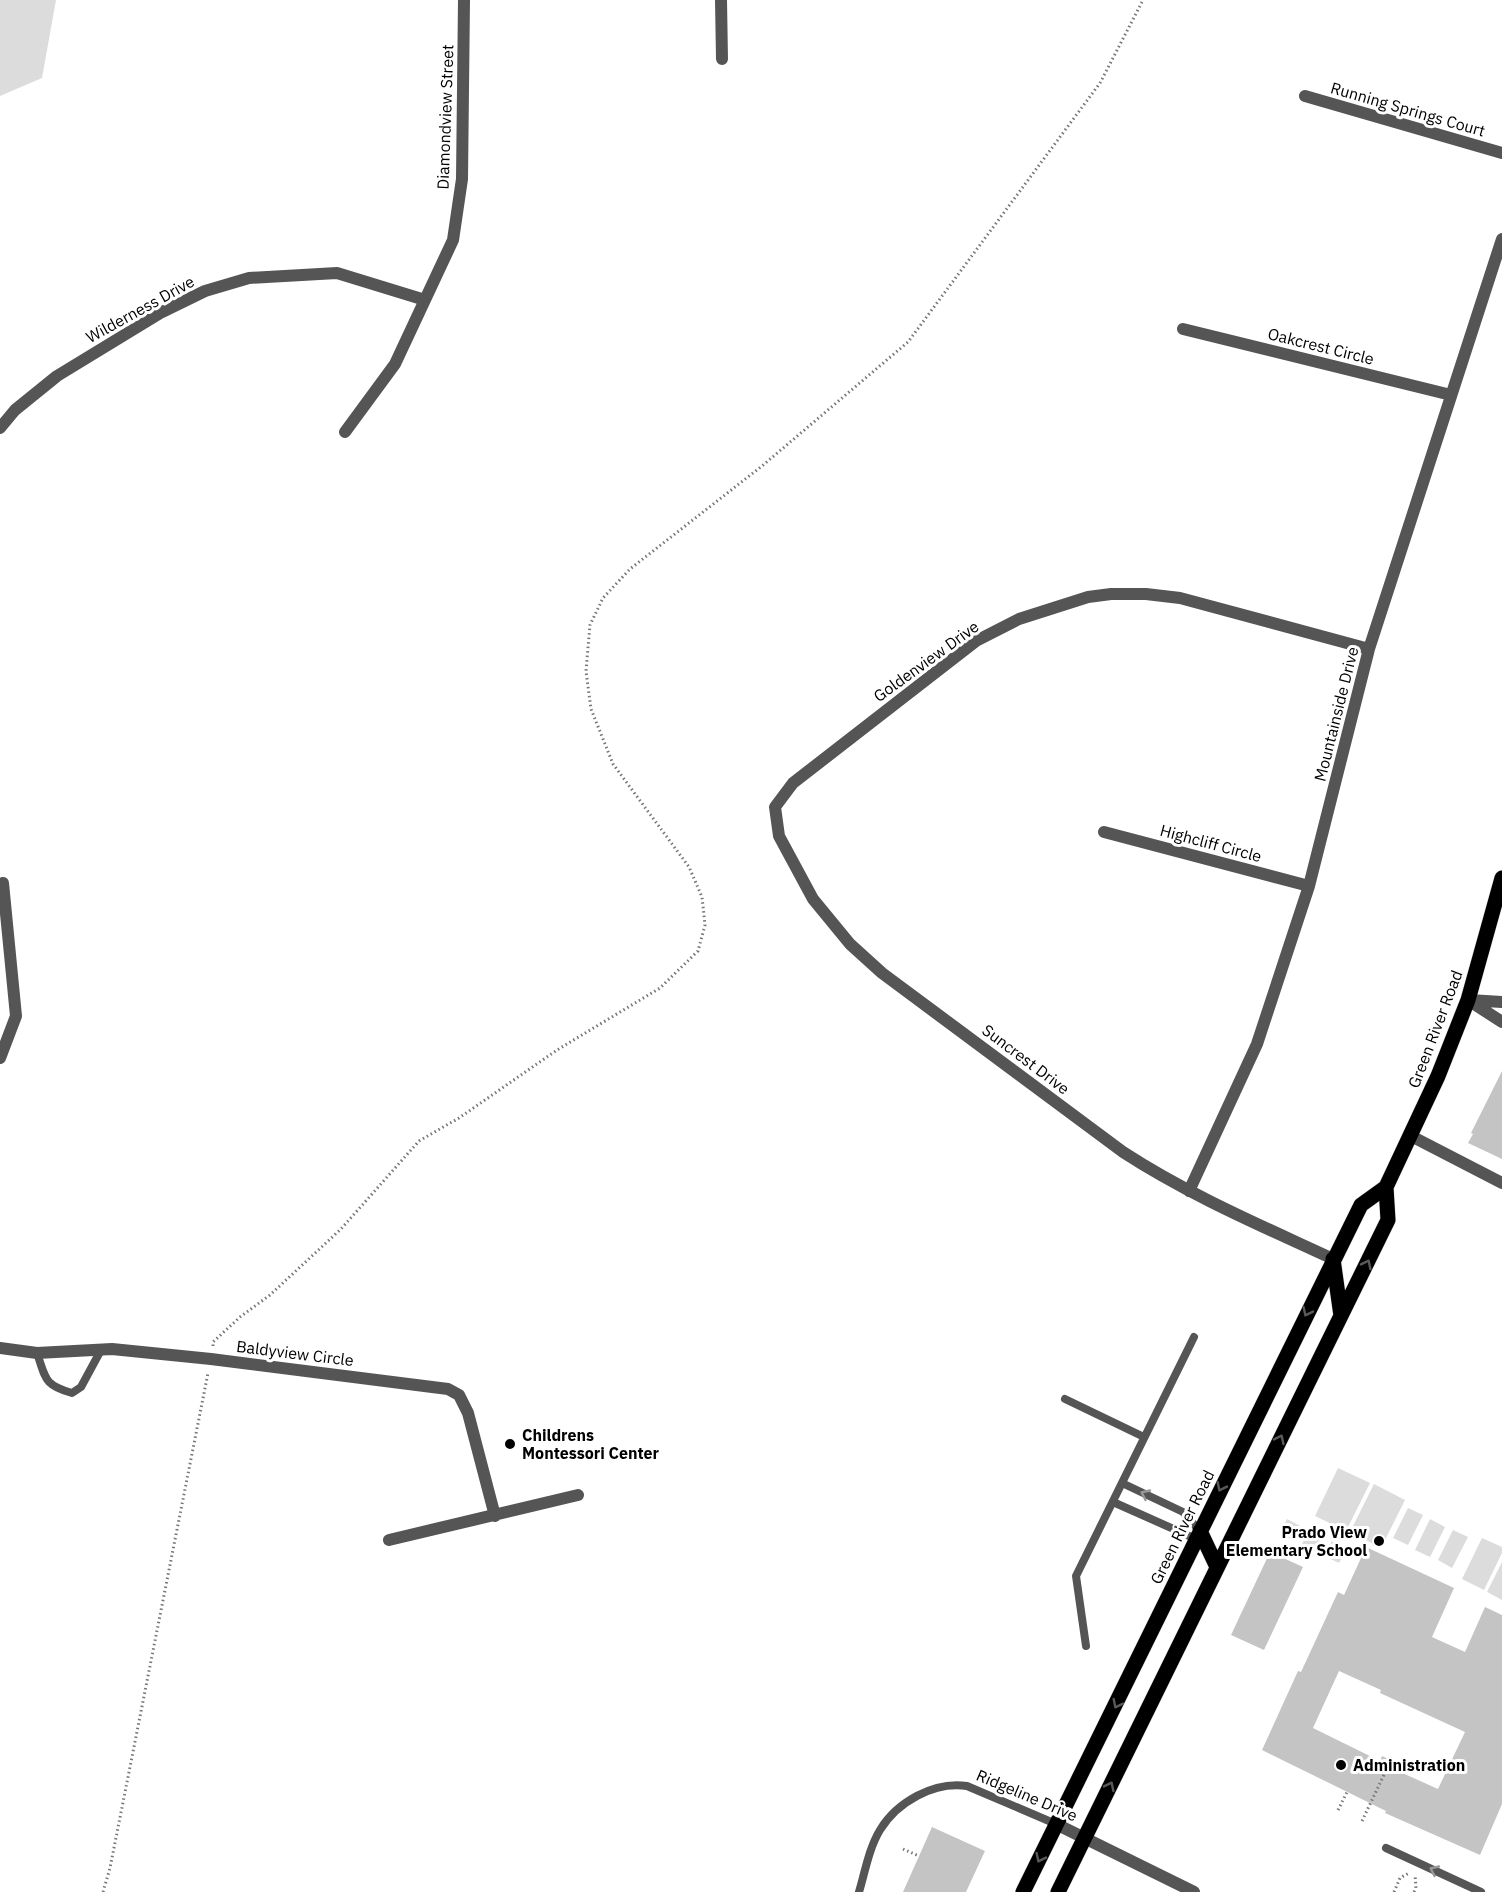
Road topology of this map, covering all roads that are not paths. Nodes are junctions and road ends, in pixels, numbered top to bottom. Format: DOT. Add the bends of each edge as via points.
graph roads {
  1 [pos="464,0"];
  2 [pos="721,0"];
  3 [pos="722,59"];
  4 [pos="1305,96"];
  5 [pos="1502,153"];
  6 [pos="1502,239"];
  7 [pos="425,300"];
  8 [pos="1183,329"];
  9 [pos="1451,395"];
  10 [pos="0,428"];
  11 [pos="345,432"];
  12 [pos="1369,648"];
  13 [pos="775,807"];
  14 [pos="1104,832"];
  15 [pos="1502,878"];
  16 [pos="3,883"];
  17 [pos="1309,886"];
  18 [pos="1468,1000"];
  19 [pos="1502,1002"];
  20 [pos="1502,1022"];
  21 [pos="0,1058"];
  22 [pos="1411,1136"];
  23 [pos="1502,1183"];
  24 [pos="1386,1187"];
  25 [pos="1189,1191"];
  26 [pos="1333,1259"];
  27 [pos="1341,1316"];
  28 [pos="1194,1337"];
  29 [pos="0,1348"];
  30 [pos="101,1350"];
  31 [pos="37,1353"];
  32 [pos="1065,1399"];
  33 [pos="1144,1437"];
  34 [pos="1122,1483"];
  35 [pos="578,1495"];
  36 [pos="1113,1502"];
  37 [pos="495,1516"];
  38 [pos="1198,1535"];
  39 [pos="389,1540"];
  40 [pos="1217,1567"];
  41 [pos="1086,1646"];
  42 [pos="1056,1824"];
  43 [pos="1084,1838"];
  44 [pos="1386,1848"];
  45 [pos="859,1892"];
  46 [pos="1023,1892"];
  47 [pos="1058,1892"];
  48 [pos="1194,1892"];
  49 [pos="1481,1892"];
  1 -- 7 [label="street, Diamondview Street" via="462,179 453,240"];
  2 -- 3 [label="street"];
  4 -- 5 [label="street, Running Springs Court"];
  6 -- 9 [label="street, Mountainside Drive"];
  7 -- 10 [label="street, Wilderness Drive" via="337,273 249,278 205,291 162,312 57,376 15,410"];
  7 -- 11 [label="street, Diamondview Street" via="394,363"];
  8 -- 9 [label="street, Oakcrest Circle"];
  9 -- 12 [label="street, Mountainside Drive"];
  12 -- 13 [label="street, Goldenview Drive" via="1180,598 1111,594 1076,600 1019,619 976,641 793,783"];
  12 -- 17 [label="street, Mountainside Drive"];
  13 -- 25 [label="street, Suncrest Drive" via="779,836 813,899 850,944 882,973 1114,1145"];
  14 -- 17 [label="street, Highcliff Circle"];
  15 -- 18 [label="main road, Green River Road"];
  16 -- 21 [label="street" via="16,1016"];
  17 -- 25 [label="street, Mountainside Drive" via="1257,1044"];
  18 -- 19 [label="street"];
  18 -- 20 [label="street"];
  18 -- 22 [label="main road, Green River Road"];
  22 -- 23 [label="street"];
  22 -- 24 [label="main road, Green River Road"];
  24 -- 26 [label="main road, Green River Road" via="1361,1205"];
  27 -- 24 [label="main road, Green River Road, one-way" via="1388,1220"];
  25 -- 26 [label="street, Suncrest Drive"];
  26 -- 27 [label="main road"];
  26 -- 38 [label="main road, Green River Road, one-way"];
  40 -- 27 [label="main road, Green River Road, one-way"];
  28 -- 33 [label="lane"];
  29 -- 31 [label="street, Baldyview Circle"];
  30 -- 31 [label="street, Baldyview Circle"];
  30 -- 31 [label="lane" via="81,1386 72,1393 53,1388"];
  30 -- 37 [label="street, Baldyview Circle" via="211,1359 448,1389 459,1395 468,1413"];
  32 -- 33 [label="lane"];
  33 -- 34 [label="lane"];
  34 -- 36 [label="lane"];
  38 -- 34 [label="lane, one-way" via="1184,1512"];
  35 -- 37 [label="street"];
  36 -- 38 [label="lane"];
  36 -- 41 [label="lane" via="1076,1576"];
  37 -- 39 [label="street"];
  38 -- 40 [label="main road"];
  38 -- 42 [label="main road, Green River Road, one-way"];
  43 -- 40 [label="main road, Green River Road, one-way"];
  42 -- 43 [label="street, Ridgeline Drive"];
  42 -- 45 [label="lane, Ridgeline Drive" via="967,1786 936,1788 901,1806 880,1830"];
  42 -- 46 [label="main road, Green River Road, one-way"];
  43 -- 47 [label="main road, Green River Road"];
  43 -- 48 [label="street, Ridgeline Drive"];
  49 -- 44 [label="lane, one-way"];
}
